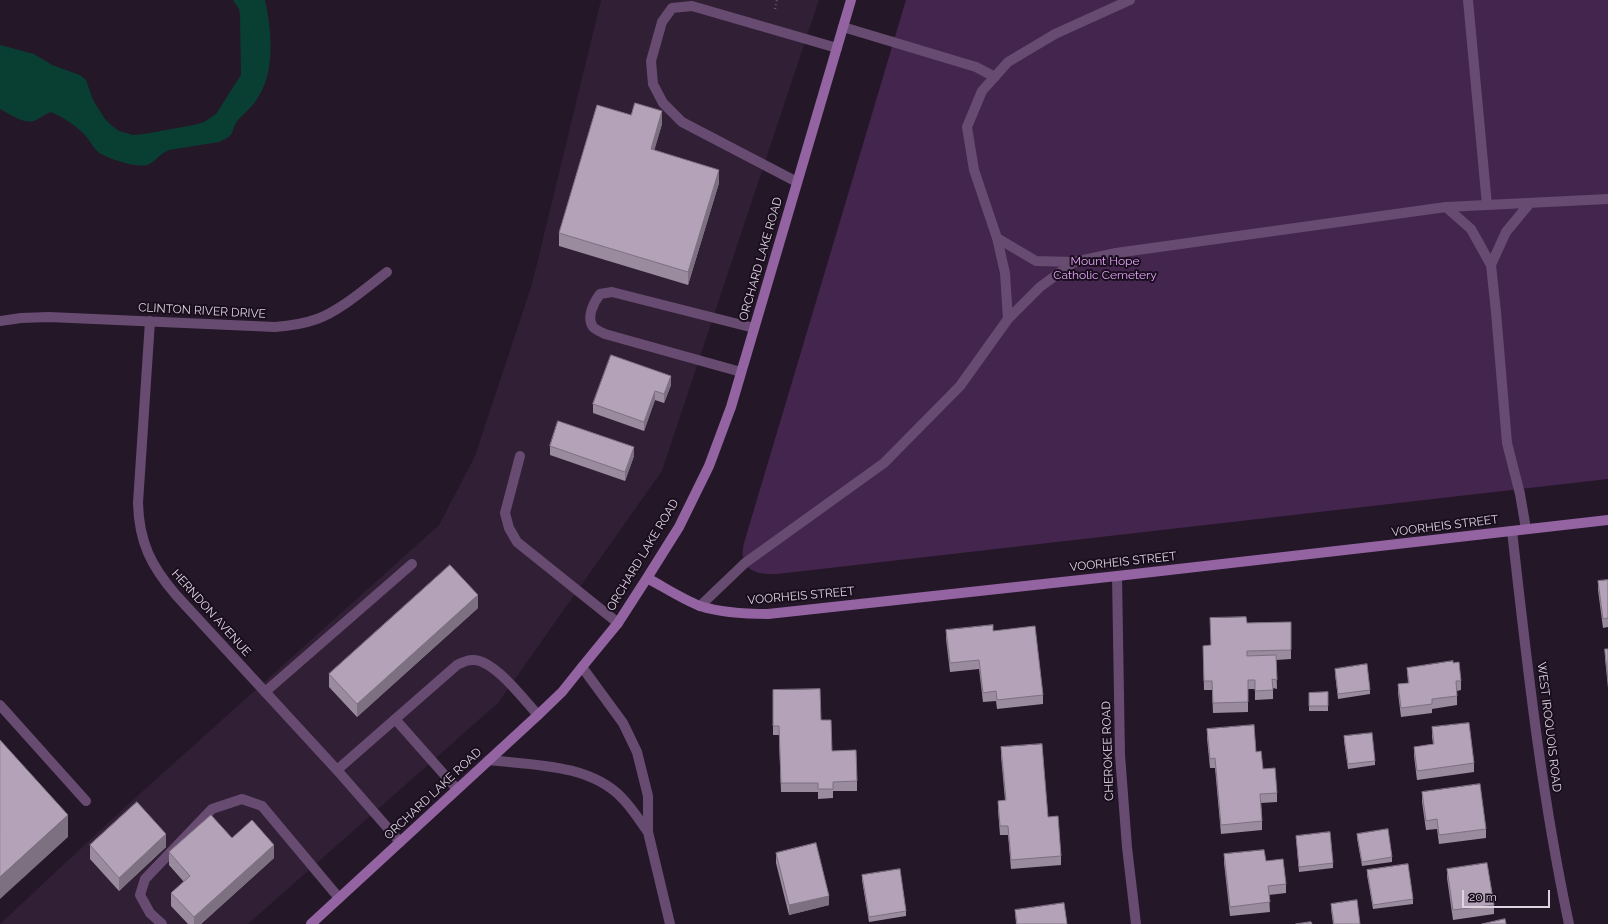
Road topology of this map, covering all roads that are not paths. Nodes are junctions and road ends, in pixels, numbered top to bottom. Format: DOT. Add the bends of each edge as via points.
graph roads {
  1 [pos="851,0"];
  2 [pos="1130,0"];
  3 [pos="1468,0"];
  4 [pos="843,27"];
  5 [pos="837,48"];
  6 [pos="995,77"];
  7 [pos="797,182"];
  8 [pos="1608,199"];
  9 [pos="1530,203"];
  10 [pos="1487,205"];
  11 [pos="1446,207"];
  12 [pos="998,238"];
  13 [pos="1074,262"];
  14 [pos="1491,266"];
  15 [pos="387,272"];
  16 [pos="1008,319"];
  17 [pos="0,321"];
  18 [pos="150,321"];
  19 [pos="754,328"];
  20 [pos="741,372"];
  21 [pos="520,456"];
  22 [pos="1608,520"];
  23 [pos="1526,530"];
  24 [pos="1512,531"];
  25 [pos="412,564"];
  26 [pos="1117,576"];
  27 [pos="648,578"];
  28 [pos="700,606"];
  29 [pos="618,622"];
  30 [pos="582,667"];
  31 [pos="265,692"];
  32 [pos="0,705"];
  33 [pos="538,714"];
  34 [pos="395,719"];
  35 [pos="489,760"];
  36 [pos="337,770"];
  37 [pos="457,789"];
  38 [pos="86,801"];
  39 [pos="648,832"];
  40 [pos="400,842"];
  41 [pos="339,898"];
  42 [pos="162,924"];
  43 [pos="311,924"];
  44 [pos="670,924"];
  45 [pos="1136,924"];
  46 [pos="1569,924"];
  1 -- 4 [label="main road, ORCHARD LAKE ROAD"];
  2 -- 6 [label="street" via="1055,34 1008,62"];
  3 -- 10 [label="street"];
  4 -- 5 [label="main road, ORCHARD LAKE ROAD"];
  4 -- 6 [label="street" via="976,67"];
  5 -- 7 [label="main road, ORCHARD LAKE ROAD"];
  5 -- 7 [label="street" via="692,6 672,8 662,22 651,61 653,84 663,103 682,122"];
  6 -- 12 [label="street" via="982,91 968,127 974,170"];
  7 -- 19 [label="main road, ORCHARD LAKE ROAD"];
  8 -- 9 [label="street"];
  9 -- 10 [label="street"];
  9 -- 14 [label="street" via="1506,232"];
  10 -- 11 [label="street"];
  11 -- 13 [label="street" via="1116,253"];
  11 -- 14 [label="street" via="1471,229"];
  12 -- 13 [label="street" via="1036,261"];
  12 -- 16 [label="street" via="1005,273"];
  13 -- 16 [label="street" via="1040,287"];
  14 -- 23 [label="street" via="1506,443 1520,494"];
  15 -- 18 [label="street, CLINTON RIVER DRIVE" via="332,312 299,325 275,327"];
  16 -- 28 [label="street" via="960,386 884,463 745,563"];
  17 -- 18 [label="street, CLINTON RIVER DRIVE" via="49,317"];
  18 -- 31 [label="street, HERNDON AVENUE" via="138,503 142,536 149,557 161,578"];
  19 -- 20 [label="main road, ORCHARD LAKE ROAD"];
  19 -- 20 [label="street" via="612,292 600,294 594,303 590,318 594,328 604,334"];
  20 -- 27 [label="main road, ORCHARD LAKE ROAD" via="709,466 679,527"];
  21 -- 29 [label="street" via="505,513 509,528 517,542"];
  22 -- 23 [label="main road, VOORHEIS STREET"];
  23 -- 24 [label="main road, VOORHEIS STREET"];
  24 -- 26 [label="main road, VOORHEIS STREET"];
  24 -- 46 [label="street, WEST IROQUOIS ROAD" via="1540,765"];
  25 -- 31 [label="street"];
  26 -- 28 [label="main road, VOORHEIS STREET" via="768,614 745,614"];
  26 -- 45 [label="street, CHEROKEE ROAD" via="1120,755"];
  27 -- 28 [label="main road, VOORHEIS STREET"];
  27 -- 29 [label="main road, ORCHARD LAKE ROAD"];
  29 -- 30 [label="main road, ORCHARD LAKE ROAD"];
  30 -- 33 [label="main road, ORCHARD LAKE ROAD" via="562,692"];
  30 -- 39 [label="street" via="623,723 635,746 648,796"];
  31 -- 36 [label="street, HERNDON AVENUE"];
  32 -- 38 [label="street"];
  33 -- 34 [label="street" via="486,663 472,660 457,665"];
  33 -- 35 [label="main road, ORCHARD LAKE ROAD"];
  34 -- 36 [label="street"];
  34 -- 37 [label="street"];
  35 -- 37 [label="main road, ORCHARD LAKE ROAD"];
  35 -- 39 [label="street" via="586,774 599,780 622,798"];
  36 -- 40 [label="street, HERNDON AVENUE"];
  37 -- 40 [label="main road, ORCHARD LAKE ROAD"];
  39 -- 44 [label="street"];
  40 -- 41 [label="main road, ORCHARD LAKE ROAD"];
  41 -- 42 [label="street" via="262,806 242,799 212,809 145,879 140,895 150,913"];
  41 -- 43 [label="main road, ORCHARD LAKE ROAD"];
}
